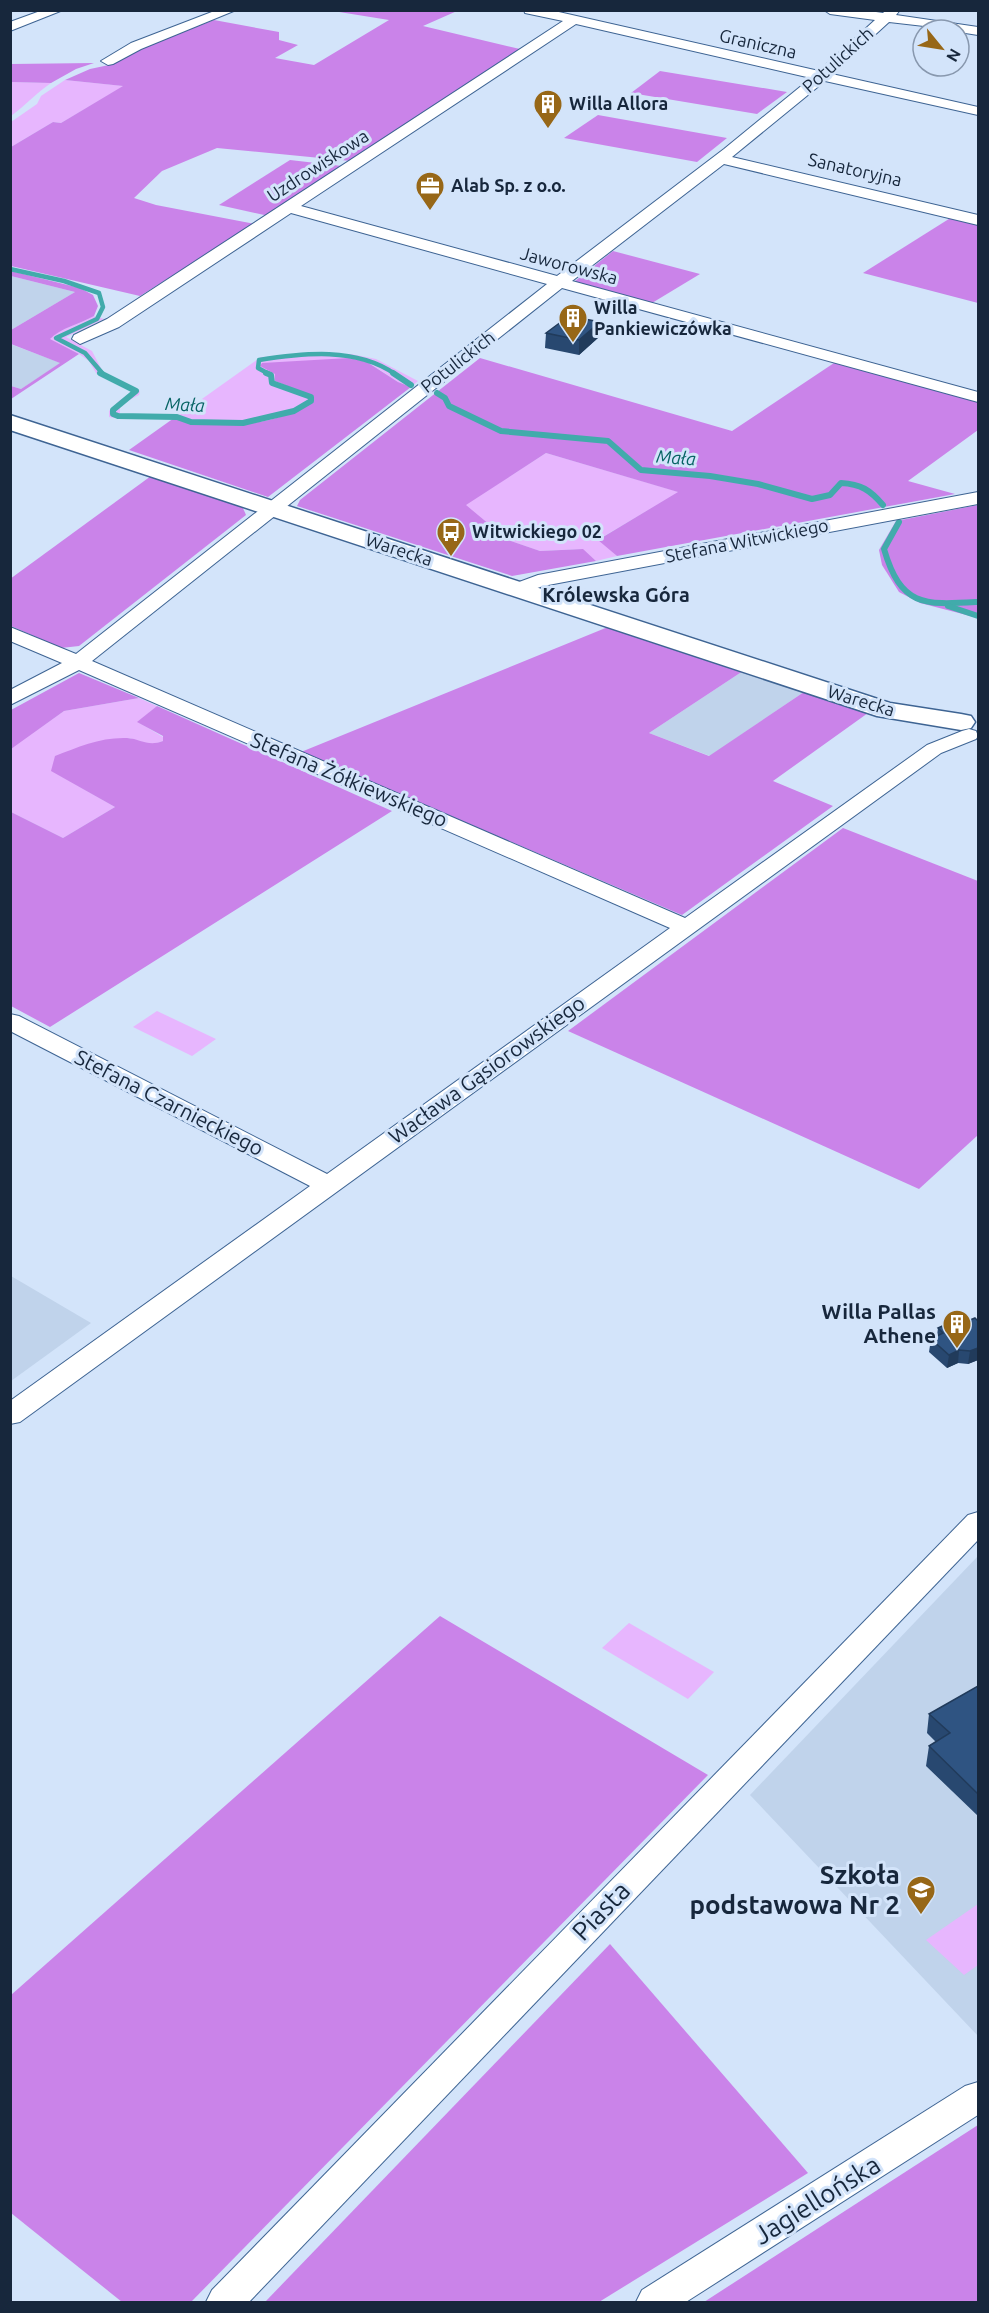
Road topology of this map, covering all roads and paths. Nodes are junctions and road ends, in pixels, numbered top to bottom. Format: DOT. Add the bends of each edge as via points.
graph roads {
  1 [pos="57,10"];
  2 [pos="230,10"];
  3 [pos="530,10"];
  4 [pos="830,10"];
  5 [pos="890,14"];
  6 [pos="574,20"];
  7 [pos="10,27"];
  8 [pos="978,31"];
  9 [pos="108,62"];
  10 [pos="822,76"];
  11 [pos="978,111"];
  12 [pos="723,159"];
  13 [pos="289,208"];
  14 [pos="978,220"];
  15 [pos="558,284"];
  16 [pos="80,339"];
  17 [pos="978,397"];
  18 [pos="10,422"];
  19 [pos="978,498"];
  20 [pos="272,508"];
  21 [pos="518,589"];
  22 [pos="10,633"];
  23 [pos="78,662"];
  24 [pos="10,699"];
  25 [pos="972,721"];
  26 [pos="687,927"];
  27 [pos="10,1021"];
  28 [pos="328,1185"];
  29 [pos="10,1414"];
  30 [pos="978,1522"];
  31 [pos="978,2097"];
  32 [pos="225,2302"];
  33 [pos="655,2302"];
  1 -- 7 [label="street"];
  2 -- 9 [label="street" via="136,46"];
  3 -- 6 [label="street, Graniczna"];
  4 -- 5 [label="street"];
  5 -- 8 [label="street"];
  5 -- 10 [label="street, Potulickich"];
  6 -- 10 [label="street, Graniczna"];
  6 -- 13 [label="street, Uzdrowiskowa"];
  10 -- 11 [label="street, Graniczna"];
  10 -- 12 [label="street, Potulickich"];
  12 -- 14 [label="street, Sanatoryjna"];
  12 -- 15 [label="street, Potulickich"];
  13 -- 15 [label="street, Jaworowska"];
  13 -- 16 [label="street, Uzdrowiskowa" via="113,322"];
  15 -- 17 [label="street, Jaworowska"];
  15 -- 20 [label="street, Potulickich"];
  18 -- 20 [label="street, Warecka"];
  19 -- 21 [label="street, Stefana Witwickiego" via="526,583"];
  20 -- 21 [label="street, Warecka"];
  20 -- 23 [label="street, Potulickich"];
  21 -- 25 [label="street, Warecka" via="886,710"];
  22 -- 23 [label="street, Stefana Żółkiewskiego"];
  23 -- 24 [label="street, Potulickich"];
  23 -- 26 [label="street, Stefana Żółkiewskiego"];
  25 -- 26 [label="street, Wacława Gąsiorowskiego"];
  26 -- 28 [label="street, Wacława Gąsiorowskiego"];
  27 -- 28 [label="street, Stefana Czarnieckiego"];
  28 -- 29 [label="street, Wacława Gąsiorowskiego"];
  30 -- 32 [label="street, Piasta"];
  31 -- 33 [label="street, Jagiellońska"];
}
